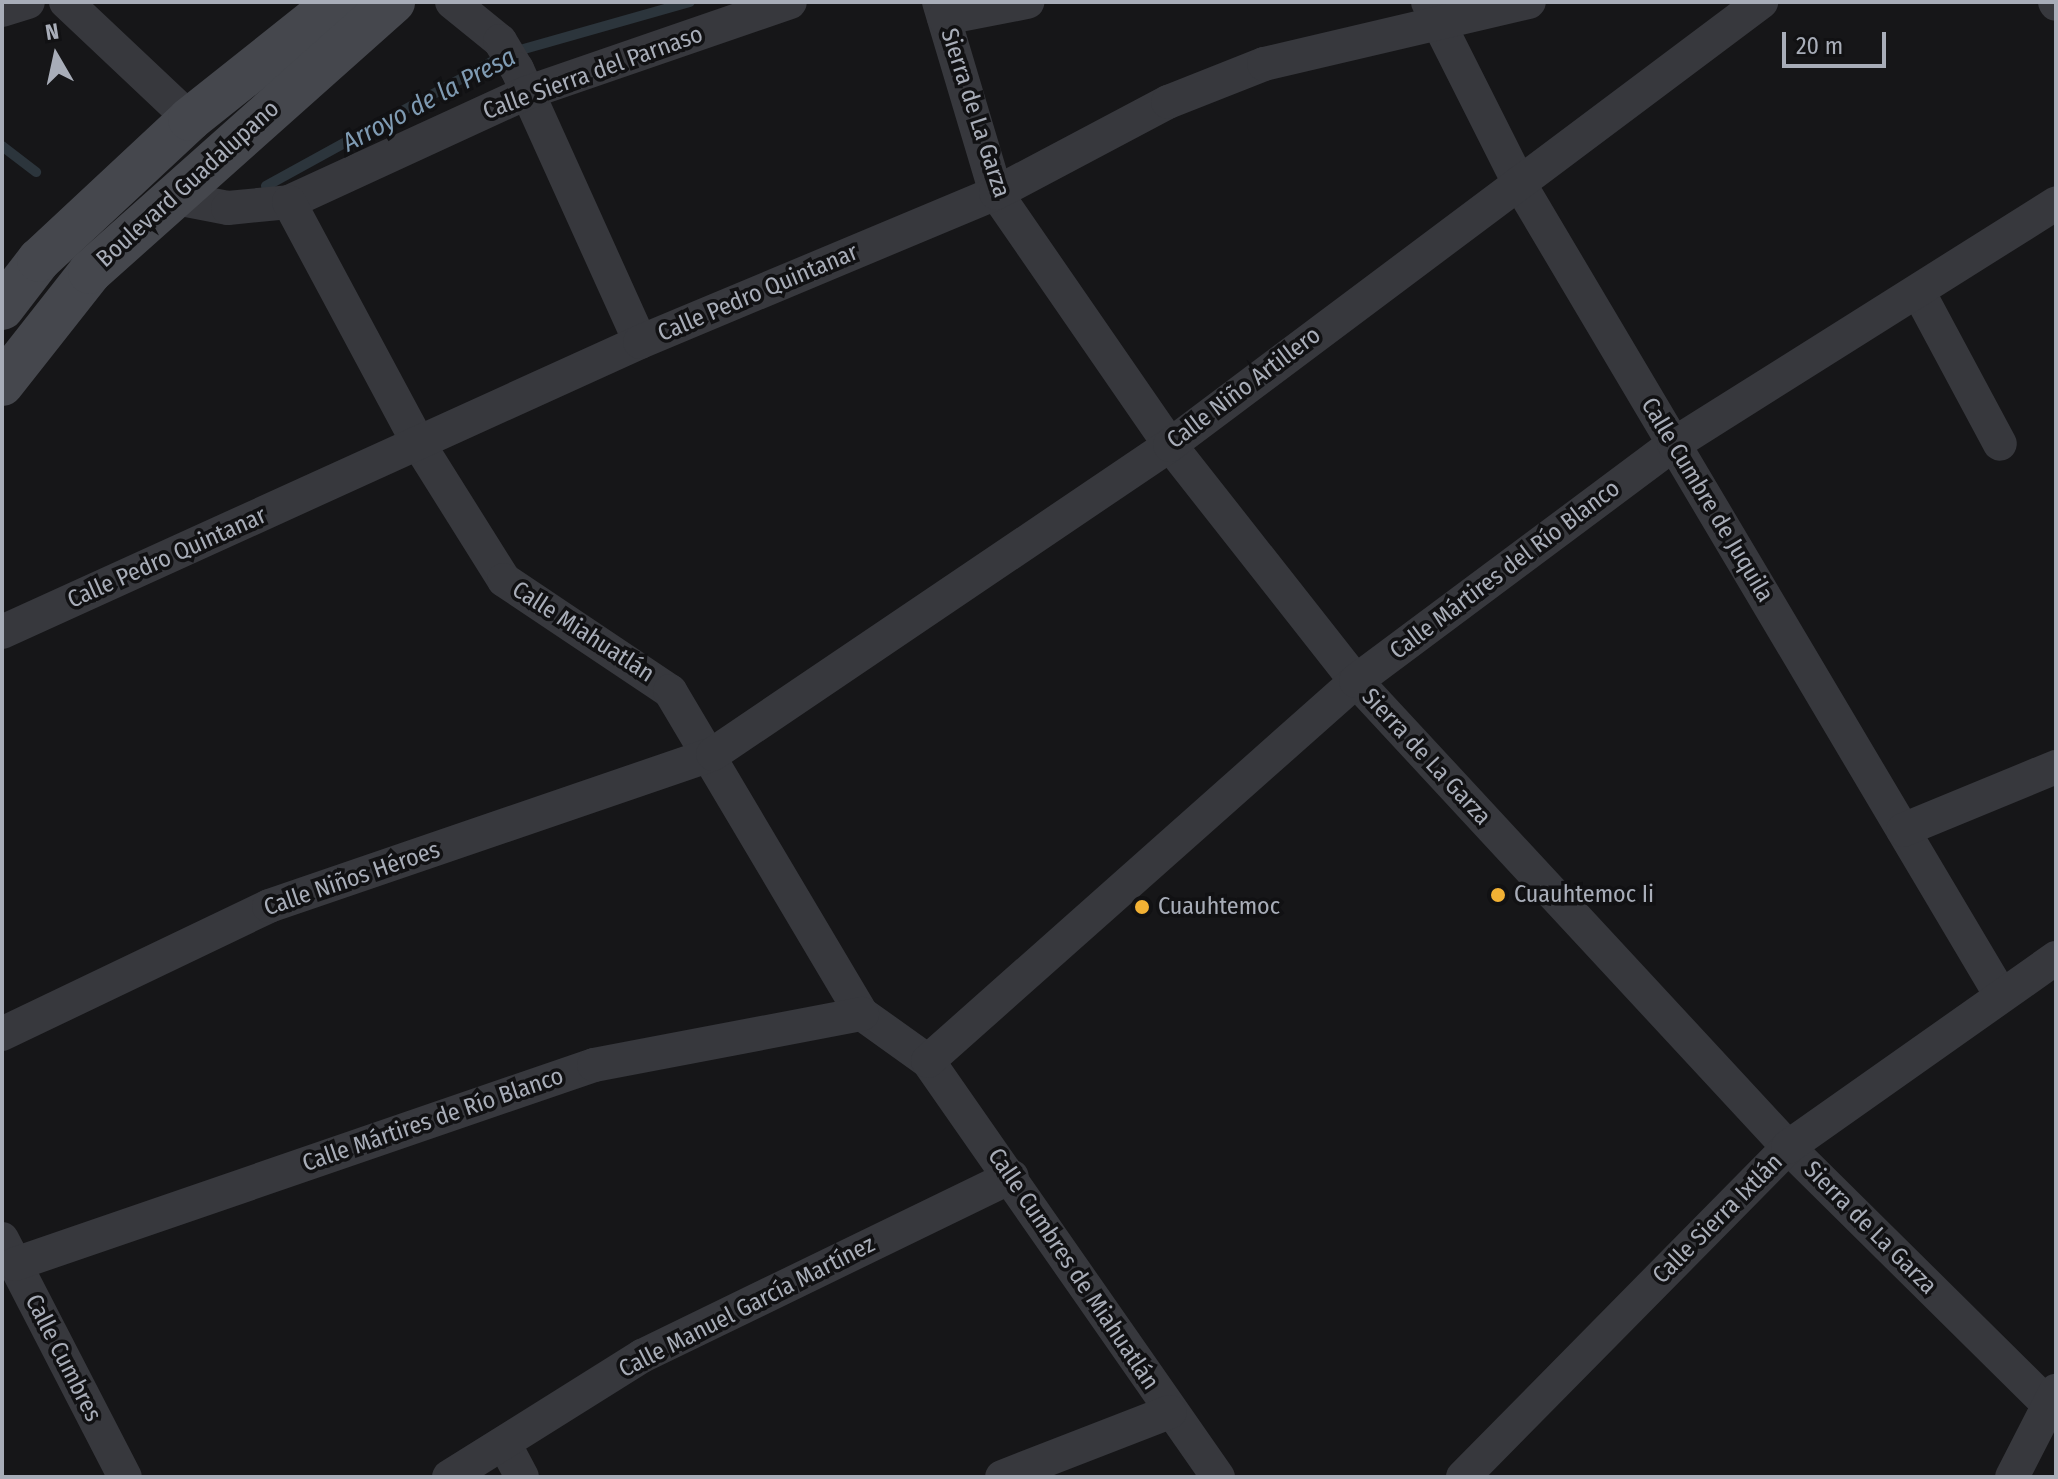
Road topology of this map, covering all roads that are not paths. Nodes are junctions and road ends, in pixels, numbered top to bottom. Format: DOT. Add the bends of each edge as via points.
graph roads {
  1 [pos="28,2"];
  2 [pos="66,2"];
  3 [pos="337,2"];
  4 [pos="393,2"];
  5 [pos="452,2"];
  6 [pos="790,2"];
  7 [pos="1027,2"];
  8 [pos="1529,2"];
  9 [pos="1761,2"];
  10 [pos="2,10"];
  11 [pos="941,10"];
  12 [pos="1433,15"];
  13 [pos="514,68"];
  14 [pos="190,119"];
  15 [pos="1519,183"];
  16 [pos="996,193"];
  17 [pos="171,197"];
  18 [pos="289,202"];
  19 [pos="2056,203"];
  20 [pos="1919,293"];
  21 [pos="2,308"];
  22 [pos="640,342"];
  23 [pos="2,384"];
  24 [pos="1674,444"];
  25 [pos="2000,444"];
  26 [pos="1170,445"];
  27 [pos="420,446"];
  28 [pos="2,632"];
  29 [pos="1356,681"];
  30 [pos="713,754"];
  31 [pos="2056,767"];
  32 [pos="1903,830"];
  33 [pos="2056,958"];
  34 [pos="1999,992"];
  35 [pos="862,1014"];
  36 [pos="2,1034"];
  37 [pos="928,1061"];
  38 [pos="1788,1147"];
  39 [pos="1012,1176"];
  40 [pos="8,1252"];
  41 [pos="2053,1402"];
  42 [pos="1170,1412"];
  43 [pos="505,1445"];
  44 [pos="125,1477"];
  45 [pos="449,1477"];
  46 [pos="522,1477"];
  47 [pos="1002,1477"];
  48 [pos="1218,1477"];
  49 [pos="1463,1477"];
  50 [pos="2012,1477"];
  1 -- 10 [label="street"];
  2 -- 14 [label="street"];
  3 -- 14 [label="main road, Boulevard Guadalupano"];
  4 -- 17 [label="main road, Boulevard Guadalupano"];
  5 -- 13 [label="street"];
  6 -- 13 [label="street, Calle Sierra del Parnaso"];
  7 -- 11 [label="street"];
  8 -- 12 [label="street, Calle Pedro Quintanar"];
  9 -- 15 [label="street, Calle Niño Artillero"];
  11 -- 16 [label="street, Sierra de La Garza"];
  12 -- 15 [label="street, Calle Cumbre de Juquila"];
  12 -- 16 [label="street, Calle Pedro Quintanar" via="1264,64 1168,102"];
  13 -- 18 [label="street, Calle Sierra del Parnaso"];
  13 -- 22 [label="street"];
  14 -- 21 [label="main road, Boulevard Guadalupano" via="39,260"];
  15 -- 24 [label="street, Calle Cumbre de Juquila"];
  15 -- 26 [label="street, Calle Niño Artillero"];
  16 -- 22 [label="street, Calle Pedro Quintanar"];
  16 -- 26 [label="street, Sierra de La Garza"];
  17 -- 18 [label="street, Calle Sierra del Parnaso" via="228,208"];
  17 -- 23 [label="main road, Boulevard Guadalupano" via="90,272"];
  18 -- 27 [label="street, Calle Miahuatlán"];
  19 -- 20 [label="street, Calle Mártires del Río Blanco"];
  20 -- 24 [label="street, Calle Mártires del Río Blanco"];
  20 -- 25 [label="street"];
  22 -- 27 [label="street, Calle Pedro Quintanar"];
  24 -- 29 [label="street, Calle Mártires del Río Blanco"];
  24 -- 32 [label="street, Calle Cumbre de Juquila"];
  26 -- 29 [label="street, Sierra de La Garza"];
  26 -- 30 [label="street, Calle Niño Artillero"];
  27 -- 28 [label="street, Calle Pedro Quintanar"];
  27 -- 30 [label="street, Calle Miahuatlán" via="504,580 670,691"];
  29 -- 37 [label="street, Calle Mártires del Río Blanco"];
  29 -- 38 [label="street, Sierra de La Garza"];
  30 -- 35 [label="street, Calle Miahuatlán"];
  30 -- 36 [label="street, Calle Niños Héroes" via="269,906"];
  31 -- 32 [label="street"];
  32 -- 34 [label="street, Calle Cumbre de Juquila"];
  33 -- 34 [label="street, Calle Sierra Ixtlán"];
  34 -- 38 [label="street, Calle Sierra Ixtlán"];
  35 -- 37 [label="street, Calle Cumbres de Miahuatlán"];
  35 -- 40 [label="street, Calle Mártires de Río Blanco" via="594,1065"];
  37 -- 39 [label="street, Calle Cumbres de Miahuatlán"];
  38 -- 41 [label="street, Sierra de La Garza"];
  38 -- 49 [label="street, Calle Sierra Ixtlán"];
  39 -- 42 [label="street, Calle Cumbres de Miahuatlán"];
  39 -- 43 [label="street, Calle Manuel García Martínez" via="642,1356"];
  40 -- 44 [label="street, Calle Cumbres"];
  41 -- 50 [label="street"];
  42 -- 47 [label="street"];
  42 -- 48 [label="street, Calle Cumbres de Miahuatlán"];
  43 -- 45 [label="street, Calle Manuel García Martínez"];
  43 -- 46 [label="street"];
}
